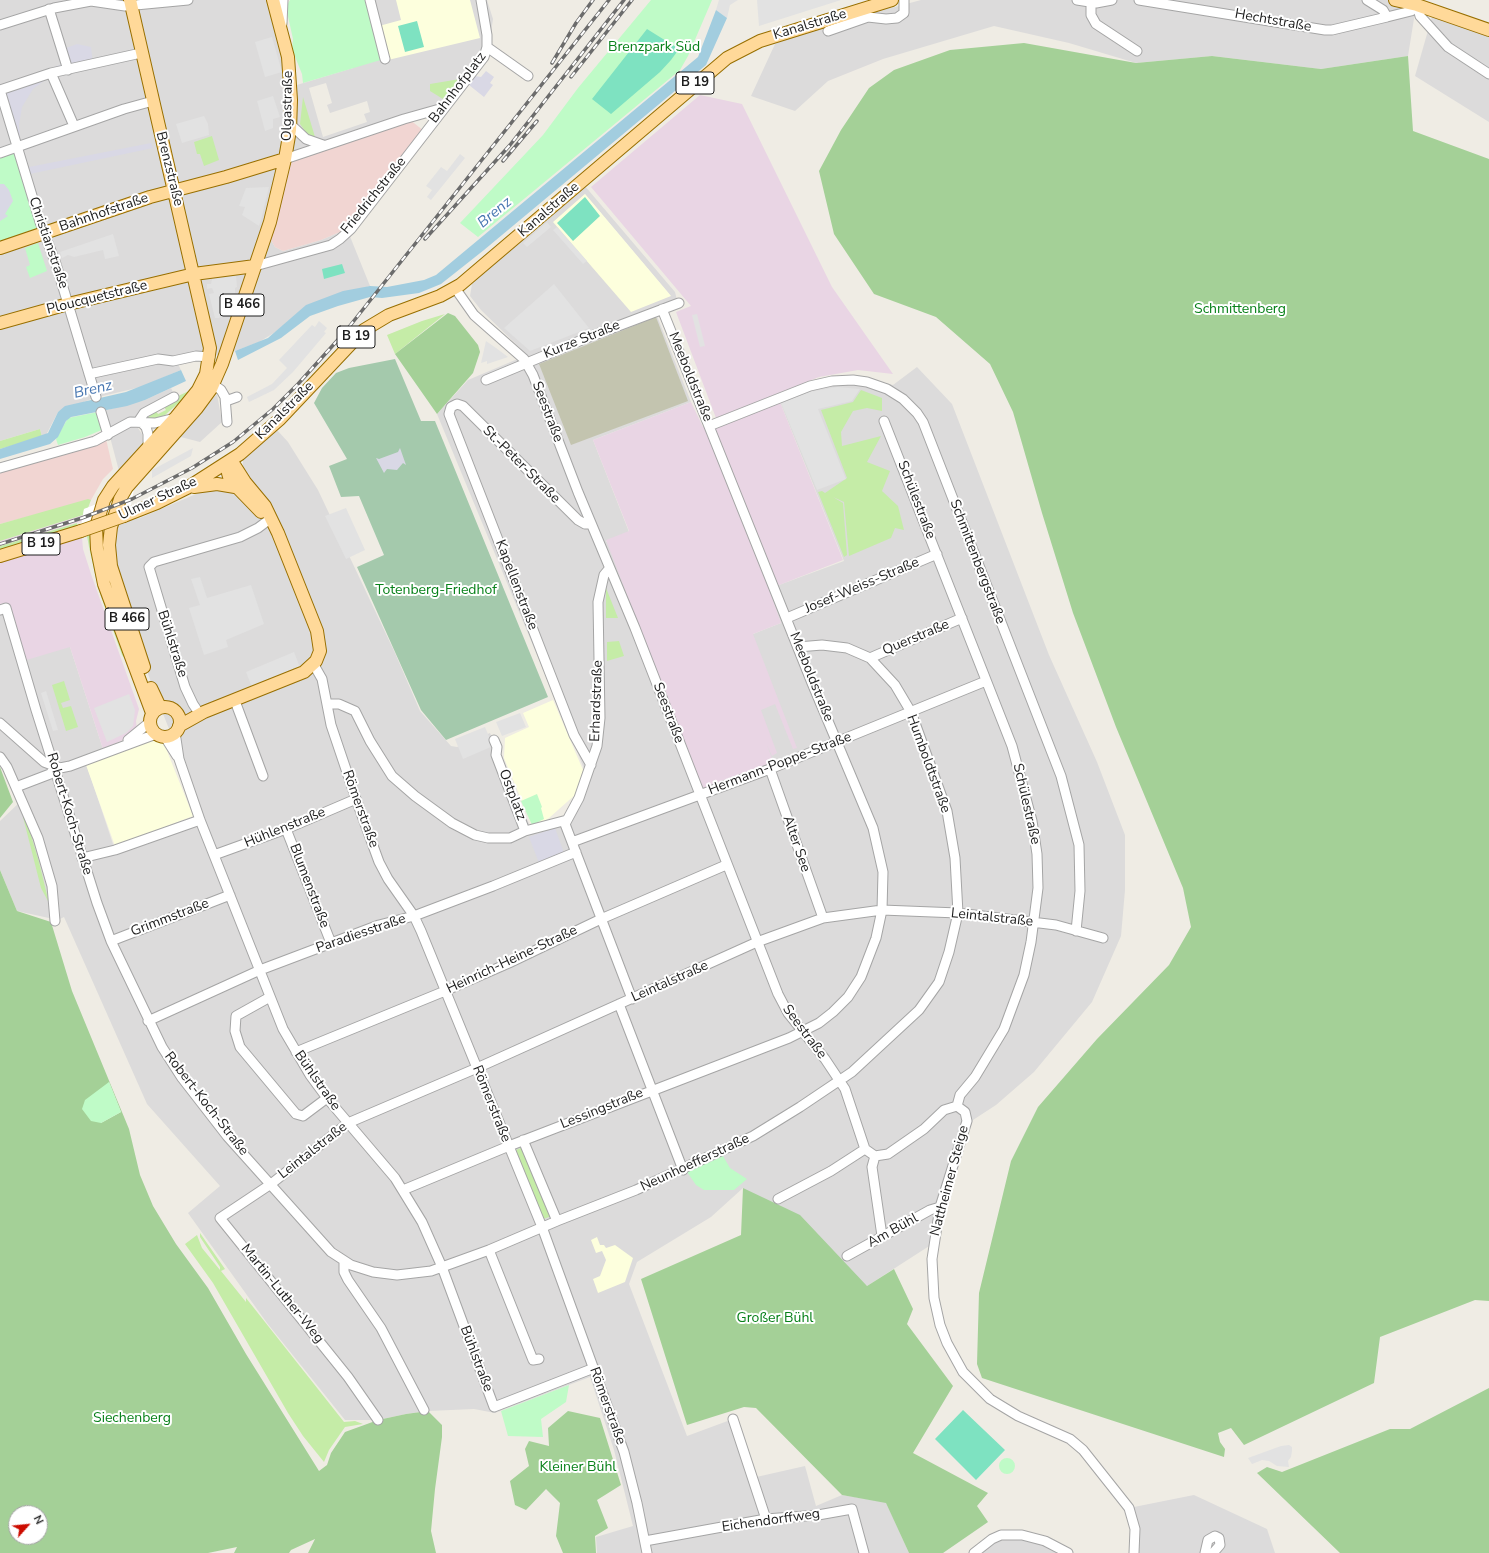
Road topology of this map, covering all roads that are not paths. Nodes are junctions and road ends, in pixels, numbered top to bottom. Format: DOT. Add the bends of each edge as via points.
graph roads {
  1 [pos="188,0"];
  2 [pos="273,0"];
  3 [pos="283,0"];
  4 [pos="370,0"];
  5 [pos="481,0"];
  6 [pos="892,0"];
  7 [pos="904,0"];
  8 [pos="1077,0"];
  9 [pos="1112,0"];
  10 [pos="1139,0"];
  11 [pos="1367,0"];
  12 [pos="1395,0"];
  13 [pos="1159,1"];
  14 [pos="1091,2"];
  15 [pos="1417,2"];
  16 [pos="130,3"];
  17 [pos="52,6"];
  18 [pos="1388,17"];
  19 [pos="1489,24"];
  20 [pos="0,25"];
  21 [pos="282,29"];
  22 [pos="1489,30"];
  23 [pos="828,31"];
  24 [pos="487,47"];
  25 [pos="1137,51"];
  26 [pos="142,53"];
  27 [pos="385,60"];
  28 [pos="68,70"];
  29 [pos="51,73"];
  30 [pos="1489,74"];
  31 [pos="528,76"];
  32 [pos="0,90"];
  33 [pos="153,101"];
  34 [pos="443,108"];
  35 [pos="415,116"];
  36 [pos="290,124"];
  37 [pos="74,126"];
  38 [pos="428,128"];
  39 [pos="323,145"];
  40 [pos="18,146"];
  41 [pos="412,148"];
  42 [pos="0,153"];
  43 [pos="285,159"];
  44 [pos="174,190"];
  45 [pos="45,233"];
  46 [pos="0,248"];
  47 [pos="255,266"];
  48 [pos="194,274"];
  49 [pos="455,288"];
  50 [pos="679,303"];
  51 [pos="68,304"];
  52 [pos="662,309"];
  53 [pos="0,323"];
  54 [pos="210,357"];
  55 [pos="527,363"];
  56 [pos="89,374"];
  57 [pos="486,380"];
  58 [pos="214,385"];
  59 [pos="96,397"];
  60 [pos="174,397"];
  61 [pos="237,397"];
  62 [pos="226,401"];
  63 [pos="453,405"];
  64 [pos="101,412"];
  65 [pos="176,417"];
  66 [pos="884,421"];
  67 [pos="143,422"];
  68 [pos="227,422"];
  69 [pos="709,426"];
  70 [pos="108,435"];
  71 [pos="159,436"];
  72 [pos="148,448"];
  73 [pos="161,448"];
  74 [pos="231,460"];
  75 [pos="0,468"];
  76 [pos="235,487"];
  77 [pos="187,488"];
  78 [pos="270,519"];
  79 [pos="590,524"];
  80 [pos="937,554"];
  81 [pos="0,556"];
  82 [pos="609,569"];
  83 [pos="3,609"];
  84 [pos="787,618"];
  85 [pos="962,618"];
  86 [pos="798,647"];
  87 [pos="870,658"];
  88 [pos="314,665"];
  89 [pos="986,681"];
  90 [pos="234,701"];
  91 [pos="327,704"];
  92 [pos="199,710"];
  93 [pos="911,712"];
  94 [pos="154,714"];
  95 [pos="0,723"];
  96 [pos="170,728"];
  97 [pos="494,740"];
  98 [pos="838,742"];
  99 [pos="118,747"];
  100 [pos="0,756"];
  101 [pos="591,764"];
  102 [pos="55,767"];
  103 [pos="770,770"];
  104 [pos="263,776"];
  105 [pos="16,787"];
  106 [pos="700,795"];
  107 [pos="356,799"];
  108 [pos="200,820"];
  109 [pos="567,820"];
  110 [pos="286,829"];
  111 [pos="526,831"];
  112 [pos="572,842"];
  113 [pos="576,852"];
  114 [pos="214,855"];
  115 [pos="82,858"];
  116 [pos="726,865"];
  117 [pos="230,895"];
  118 [pos="882,910"];
  119 [pos="958,913"];
  120 [pos="414,916"];
  121 [pos="823,918"];
  122 [pos="601,919"];
  123 [pos="55,921"];
  124 [pos="1034,922"];
  125 [pos="1076,931"];
  126 [pos="1103,938"];
  127 [pos="111,941"];
  128 [pos="757,942"];
  129 [pos="331,943"];
  130 [pos="260,970"];
  131 [pos="445,991"];
  132 [pos="270,997"];
  133 [pos="632,999"];
  134 [pos="619,1004"];
  135 [pos="148,1021"];
  136 [pos="802,1031"];
  137 [pos="296,1052"];
  138 [pos="477,1068"];
  139 [pos="840,1080"];
  140 [pos="652,1089"];
  141 [pos="327,1098"];
  142 [pos="957,1106"];
  143 [pos="348,1122"];
  144 [pos="523,1140"];
  145 [pos="509,1146"];
  146 [pos="865,1149"];
  147 [pos="874,1156"];
  148 [pos="683,1170"];
  149 [pos="271,1184"];
  150 [pos="403,1190"];
  151 [pos="778,1199"];
  152 [pos="940,1207"];
  153 [pos="556,1221"];
  154 [pos="542,1227"];
  155 [pos="882,1236"];
  156 [pos="489,1250"];
  157 [pos="847,1256"];
  158 [pos="344,1262"];
  159 [pos="442,1267"];
  160 [pos="539,1359"];
  161 [pos="594,1368"];
  162 [pos="424,1410"];
  163 [pos="733,1419"];
  164 [pos="378,1420"];
  165 [pos="766,1519"];
  166 [pos="645,1541"];
  167 [pos="647,1553"];
  168 [pos="864,1553"];
  169 [pos="974,1553"];
  170 [pos="1068,1553"];
  171 [pos="1134,1553"];
  172 [pos="1205,1553"];
  173 [pos="1213,1553"];
  1 -- 16 [label="street"];
  2 -- 21 [label="main road, Olgastraße / B 466"];
  3 -- 21 [label="street, Olgastraße"];
  4 -- 27 [label="street"];
  5 -- 24 [label="street" via="487,26"];
  6 -- 49 [label="main road, Kanalstraße / B 19" via="772,37 735,53 692,86"];
  7 -- 23 [label="street, Kanalstraße" via="904,13 897,18 868,17"];
  8 -- 14 [label="street"];
  9 -- 14 [label="street"];
  10 -- 13 [label="street, Hechtstraße"];
  11 -- 18 [label="street" via="1383,10"];
  12 -- 15 [label="main road"];
  13 -- 18 [label="street, Hechtstraße" via="1325,30"];
  14 -- 25 [label="street" via="1091,15 1096,24"];
  15 -- 18 [label="street, Hechtstraße" via="1411,11"];
  15 -- 19 [label="main road"];
  15 -- 22 [label="main road"];
  15 -- 30 [label="street" via="1420,16 1448,47"];
  16 -- 17 [label="street" via="91,1"];
  16 -- 26 [label="main road, Brenzstraße / B 466"];
  17 -- 20 [label="street"];
  17 -- 28 [label="street"];
  21 -- 36 [label="main road, Olgastraße / B 466" via="290,74"];
  24 -- 31 [label="street, Bahnhofplatz"];
  24 -- 34 [label="street, Bahnhofplatz" via="484,57"];
  26 -- 28 [label="street"];
  26 -- 33 [label="main road, Brenzstraße / B 466"];
  28 -- 29 [label="street"];
  29 -- 32 [label="street"];
  29 -- 37 [label="street"];
  32 -- 40 [label="street, Christianstraße"];
  33 -- 37 [label="street"];
  33 -- 44 [label="main road, Brenzstraße / B 466"];
  34 -- 35 [label="street, Bahnhofstraße"];
  34 -- 38 [label="street, Bahnhofplatz"];
  35 -- 38 [label="street"];
  35 -- 39 [label="street, Bahnhofstraße"];
  36 -- 39 [label="street" via="306,140"];
  36 -- 43 [label="main road, Olgastraße / B 466"];
  37 -- 40 [label="street"];
  38 -- 41 [label="street, Bahnhofplatz"];
  39 -- 43 [label="street, Bahnhofstraße"];
  40 -- 42 [label="street"];
  40 -- 45 [label="street, Christianstraße" via="36,211"];
  41 -- 47 [label="street, Friedrichstraße" via="347,232 331,245"];
  43 -- 44 [label="main road, Bahnhofstraße"];
  43 -- 47 [label="main road, B 466" via="270,222"];
  44 -- 45 [label="main road, Bahnhofstraße"];
  44 -- 48 [label="main road, Brenzstraße / B 466"];
  45 -- 46 [label="main road, Bahnhofstraße"];
  45 -- 51 [label="street, Christianstraße"];
  47 -- 48 [label="main road, Friedrichstraße"];
  47 -- 58 [label="main road, B 466"];
  48 -- 51 [label="main road, Ploucquetstraße"];
  48 -- 54 [label="main road, Brenzstraße / B 466" via="209,337"];
  49 -- 55 [label="street, Seestraße" via="474,315 518,352"];
  49 -- 74 [label="main road, Kanalstraße / B 19" via="435,299 389,314 364,330 280,419"];
  50 -- 52 [label="street, Kurze Straße"];
  51 -- 53 [label="main road, Ploucquetstraße"];
  51 -- 56 [label="street, Christianstraße"];
  52 -- 55 [label="street, Kurze Straße"];
  52 -- 69 [label="street, Meeboldstraße"];
  54 -- 56 [label="street" via="196,356 173,361 158,359"];
  54 -- 65 [label="main road, B 466" via="206,374 198,390"];
  55 -- 57 [label="street, Kurze Straße"];
  55 -- 79 [label="street, Seestraße"];
  56 -- 59 [label="street, Christianstraße"];
  58 -- 62 [label="street" via="221,390"];
  58 -- 73 [label="main road, B 466"];
  60 -- 67 [label="street" via="144,413"];
  61 -- 62 [label="street"];
  62 -- 68 [label="street"];
  63 -- 79 [label="street, St.-Peter-Straße" via="463,406 578,520"];
  63 -- 101 [label="street, Kapellenstraße" via="449,414 574,735"];
  64 -- 70 [label="street"];
  65 -- 67 [label="street"];
  65 -- 71 [label="main road, B 466"];
  66 -- 80 [label="street, Schülestraße"];
  67 -- 70 [label="street" via="128,423"];
  67 -- 71 [label="street" via="156,429"];
  67 -- 72 [label="street" via="148,430"];
  69 -- 84 [label="street, Meeboldstraße"];
  69 -- 125 [label="street, Schmittenbergstraße" via="810,386 832,381 867,382 887,389 903,398 917,413 923,422 1061,776 1079,845 1080,891"];
  70 -- 75 [label="street"];
  71 -- 72 [label="main road, B 466"];
  71 -- 73 [label="street"];
  72 -- 94 [label="main road, B 466" via="118,480 107,496 98,520 96,539 104,584"];
  73 -- 94 [label="main road, B 466" via="123,493 113,517 109,545 116,587 153,692"];
  74 -- 76 [label="main road" via="228,476"];
  74 -- 77 [label="main road, Ulmer Straße / B 19"];
  74 -- 78 [label="main road" via="265,506"];
  76 -- 77 [label="main road" via="217,484"];
  76 -- 78 [label="main road"];
  77 -- 81 [label="main road, Ulmer Straße / B 19, bridge" via="124,516"];
  78 -- 88 [label="main road" via="318,631 320,651"];
  78 -- 92 [label="street, Bühlstraße" via="240,537 154,562 149,567 185,687"];
  79 -- 82 [label="street, Seestraße"];
  80 -- 84 [label="street, Josef-Weiss-Straße"];
  80 -- 85 [label="street, Schülestraße"];
  82 -- 101 [label="street, Erhardstraße" via="604,575 598,602 600,718 597,746"];
  82 -- 106 [label="street, Seestraße" via="635,628"];
  83 -- 102 [label="street, Robert-Koch-Straße"];
  84 -- 86 [label="street, Meeboldstraße"];
  85 -- 87 [label="street, Querstraße"];
  85 -- 89 [label="street, Schülestraße"];
  86 -- 87 [label="street, Humboldtstraße" via="822,645 847,648"];
  86 -- 98 [label="street, Meeboldstraße"];
  87 -- 93 [label="street, Humboldtstraße" via="895,686"];
  88 -- 90 [label="main road" via="300,675"];
  88 -- 91 [label="street, Römerstraße" via="322,679"];
  89 -- 93 [label="street, Hermann-Poppe-Straße"];
  89 -- 124 [label="street, Schülestraße" via="1012,746 1032,821 1038,888"];
  90 -- 92 [label="main road"];
  90 -- 104 [label="street"];
  91 -- 107 [label="street, Römerstraße" via="331,725"];
  91 -- 111 [label="street" via="339,704 355,711 392,776 452,823 475,835 488,838 510,838"];
  92 -- 96 [label="main road"];
  93 -- 98 [label="street, Hermann-Poppe-Straße"];
  93 -- 119 [label="street, Humboldtstraße" via="947,811 955,858"];
  94 -- 96 [label="main road, B 466"];
  94 -- 96 [label="main road" via="170,708"];
  94 -- 99 [label="street"];
  95 -- 102 [label="street" via="41,759"];
  96 -- 99 [label="street"];
  96 -- 108 [label="street, Bühlstraße"];
  97 -- 111 [label="street, Ostplatz" via="497,747 496,755"];
  98 -- 103 [label="street, Hermann-Poppe-Straße"];
  98 -- 118 [label="street, Meeboldstraße" via="873,828 883,872"];
  99 -- 102 [label="street" via="70,766"];
  100 -- 105 [label="street"];
  101 -- 109 [label="street, Erhardstraße" via="579,798"];
  102 -- 105 [label="street" via="50,774"];
  102 -- 115 [label="street, Robert-Koch-Straße"];
  103 -- 106 [label="street, Hermann-Poppe-Straße"];
  103 -- 121 [label="street, Alter See"];
  105 -- 123 [label="street" via="44,855 52,886"];
  106 -- 112 [label="street, Hermann-Poppe-Straße"];
  106 -- 116 [label="street, Seestraße"];
  107 -- 110 [label="street, Hühlenstraße"];
  107 -- 120 [label="street, Römerstraße" via="386,875"];
  108 -- 114 [label="street, Bühlstraße"];
  108 -- 115 [label="street" via="115,850"];
  109 -- 111 [label="street, Ostplatz"];
  109 -- 112 [label="street" via="565,824"];
  110 -- 114 [label="street, Hühlenstraße"];
  110 -- 129 [label="street, Blumenstraße"];
  112 -- 113 [label="street"];
  113 -- 120 [label="street, Paradiesstraße"];
  113 -- 122 [label="street"];
  114 -- 117 [label="street, Bühlstraße"];
  115 -- 127 [label="street, Robert-Koch-Straße"];
  116 -- 122 [label="street, Heinrich-Heine-Straße"];
  116 -- 128 [label="street, Seestraße"];
  117 -- 127 [label="street, Grimmstraße"];
  117 -- 130 [label="street, Bühlstraße"];
  118 -- 119 [label="street, Leintalstraße"];
  118 -- 121 [label="street, Leintalstraße"];
  118 -- 136 [label="street, Meeboldstraße" via="874,945 861,977 848,997 833,1012"];
  119 -- 124 [label="street, Leintalstraße"];
  119 -- 139 [label="street, Humboldtstraße" via="939,982 919,1010 868,1059"];
  120 -- 129 [label="street, Paradiesstraße" via="379,925"];
  120 -- 131 [label="street, Römerstraße"];
  121 -- 128 [label="street, Leintalstraße"];
  122 -- 131 [label="street, Heinrich-Heine-Straße"];
  122 -- 133 [label="street"];
  124 -- 125 [label="street, Leintalstraße"];
  124 -- 142 [label="street, Schülestraße" via="1024,975 1004,1029 975,1077 960,1095"];
  125 -- 126 [label="street, Leintalstraße"];
  127 -- 135 [label="street, Robert-Koch-Straße"];
  128 -- 133 [label="street, Leintalstraße"];
  128 -- 136 [label="street, Seestraße" via="782,1003"];
  129 -- 130 [label="street, Paradiesstraße"];
  130 -- 132 [label="street, Bühlstraße"];
  130 -- 135 [label="street, Paradiesstraße"];
  131 -- 137 [label="street, Heinrich-Heine-Straße"];
  131 -- 138 [label="street, Römerstraße"];
  132 -- 137 [label="street, Bühlstraße"];
  132 -- 141 [label="street" via="236,1016 235,1031 240,1047 296,1114 303,1116"];
  133 -- 134 [label="street, Leintalstraße"];
  134 -- 138 [label="street, Leintalstraße"];
  134 -- 140 [label="street"];
  135 -- 149 [label="street, Robert-Koch-Straße" via="182,1078 227,1136"];
  136 -- 139 [label="street, Seestraße"];
  136 -- 140 [label="street, Lessingstraße"];
  137 -- 141 [label="street, Bühlstraße"];
  138 -- 143 [label="street, Leintalstraße"];
  138 -- 145 [label="street, Römerstraße"];
  139 -- 146 [label="street, Seestraße"];
  139 -- 148 [label="street, Neunhoefferstraße" via="753,1136"];
  140 -- 144 [label="street, Lessingstraße"];
  140 -- 148 [label="street"];
  141 -- 143 [label="street, Bühlstraße"];
  142 -- 147 [label="street" via="944,1110 924,1129 895,1150 884,1156"];
  142 -- 152 [label="street, Nattheimer Steige" via="965,1112 968,1121"];
  143 -- 149 [label="street, Leintalstraße"];
  143 -- 150 [label="street, Bühlstraße"];
  144 -- 145 [label="street, Lessingstraße"];
  144 -- 153 [label="street, Römerstraße"];
  145 -- 150 [label="street, Lessingstraße"];
  145 -- 154 [label="street, Römerstraße"];
  146 -- 147 [label="street"];
  146 -- 151 [label="street" via="831,1171"];
  147 -- 155 [label="street" via="872,1167"];
  148 -- 153 [label="street, Neunhoefferstraße"];
  149 -- 158 [label="street, Robert-Koch-Straße" via="327,1248"];
  149 -- 164 [label="street, Martin-Luther-Weg" via="220,1218 348,1377"];
  150 -- 159 [label="street, Bühlstraße" via="422,1222"];
  152 -- 155 [label="street, Am Bühl"];
  152 -- 171 [label="street, Nattheimer Steige" via="934,1241 932,1281 940,1325 954,1358 963,1372 990,1399 1018,1416 1070,1439 1083,1450 1129,1508 1135,1529"];
  153 -- 154 [label="street, Neunhoefferstraße"];
  154 -- 156 [label="street, Robert-Koch-Straße"];
  154 -- 161 [label="street, Römerstraße"];
  155 -- 157 [label="street, Am Bühl"];
  156 -- 159 [label="street, Robert-Koch-Straße"];
  156 -- 160 [label="street" via="533,1360"];
  158 -- 159 [label="street, Robert-Koch-Straße" via="368,1270 397,1275 421,1273"];
  158 -- 162 [label="street" via="344,1272 348,1280 381,1328"];
  159 -- 161 [label="street, Bühlstraße" via="494,1407"];
  161 -- 166 [label="street, Römerstraße" via="624,1452"];
  163 -- 165 [label="street"];
  165 -- 166 [label="street, Eichendorffweg"];
  165 -- 168 [label="street, Eichendorffweg" via="818,1515 852,1509"];
  166 -- 167 [label="street, Römerstraße"];
  169 -- 170 [label="street" via="992,1538 1001,1535 1022,1535 1044,1541"];
  172 -- 173 [label="street" via="1208,1540 1215,1536 1219,1538 1220,1545"];
}
